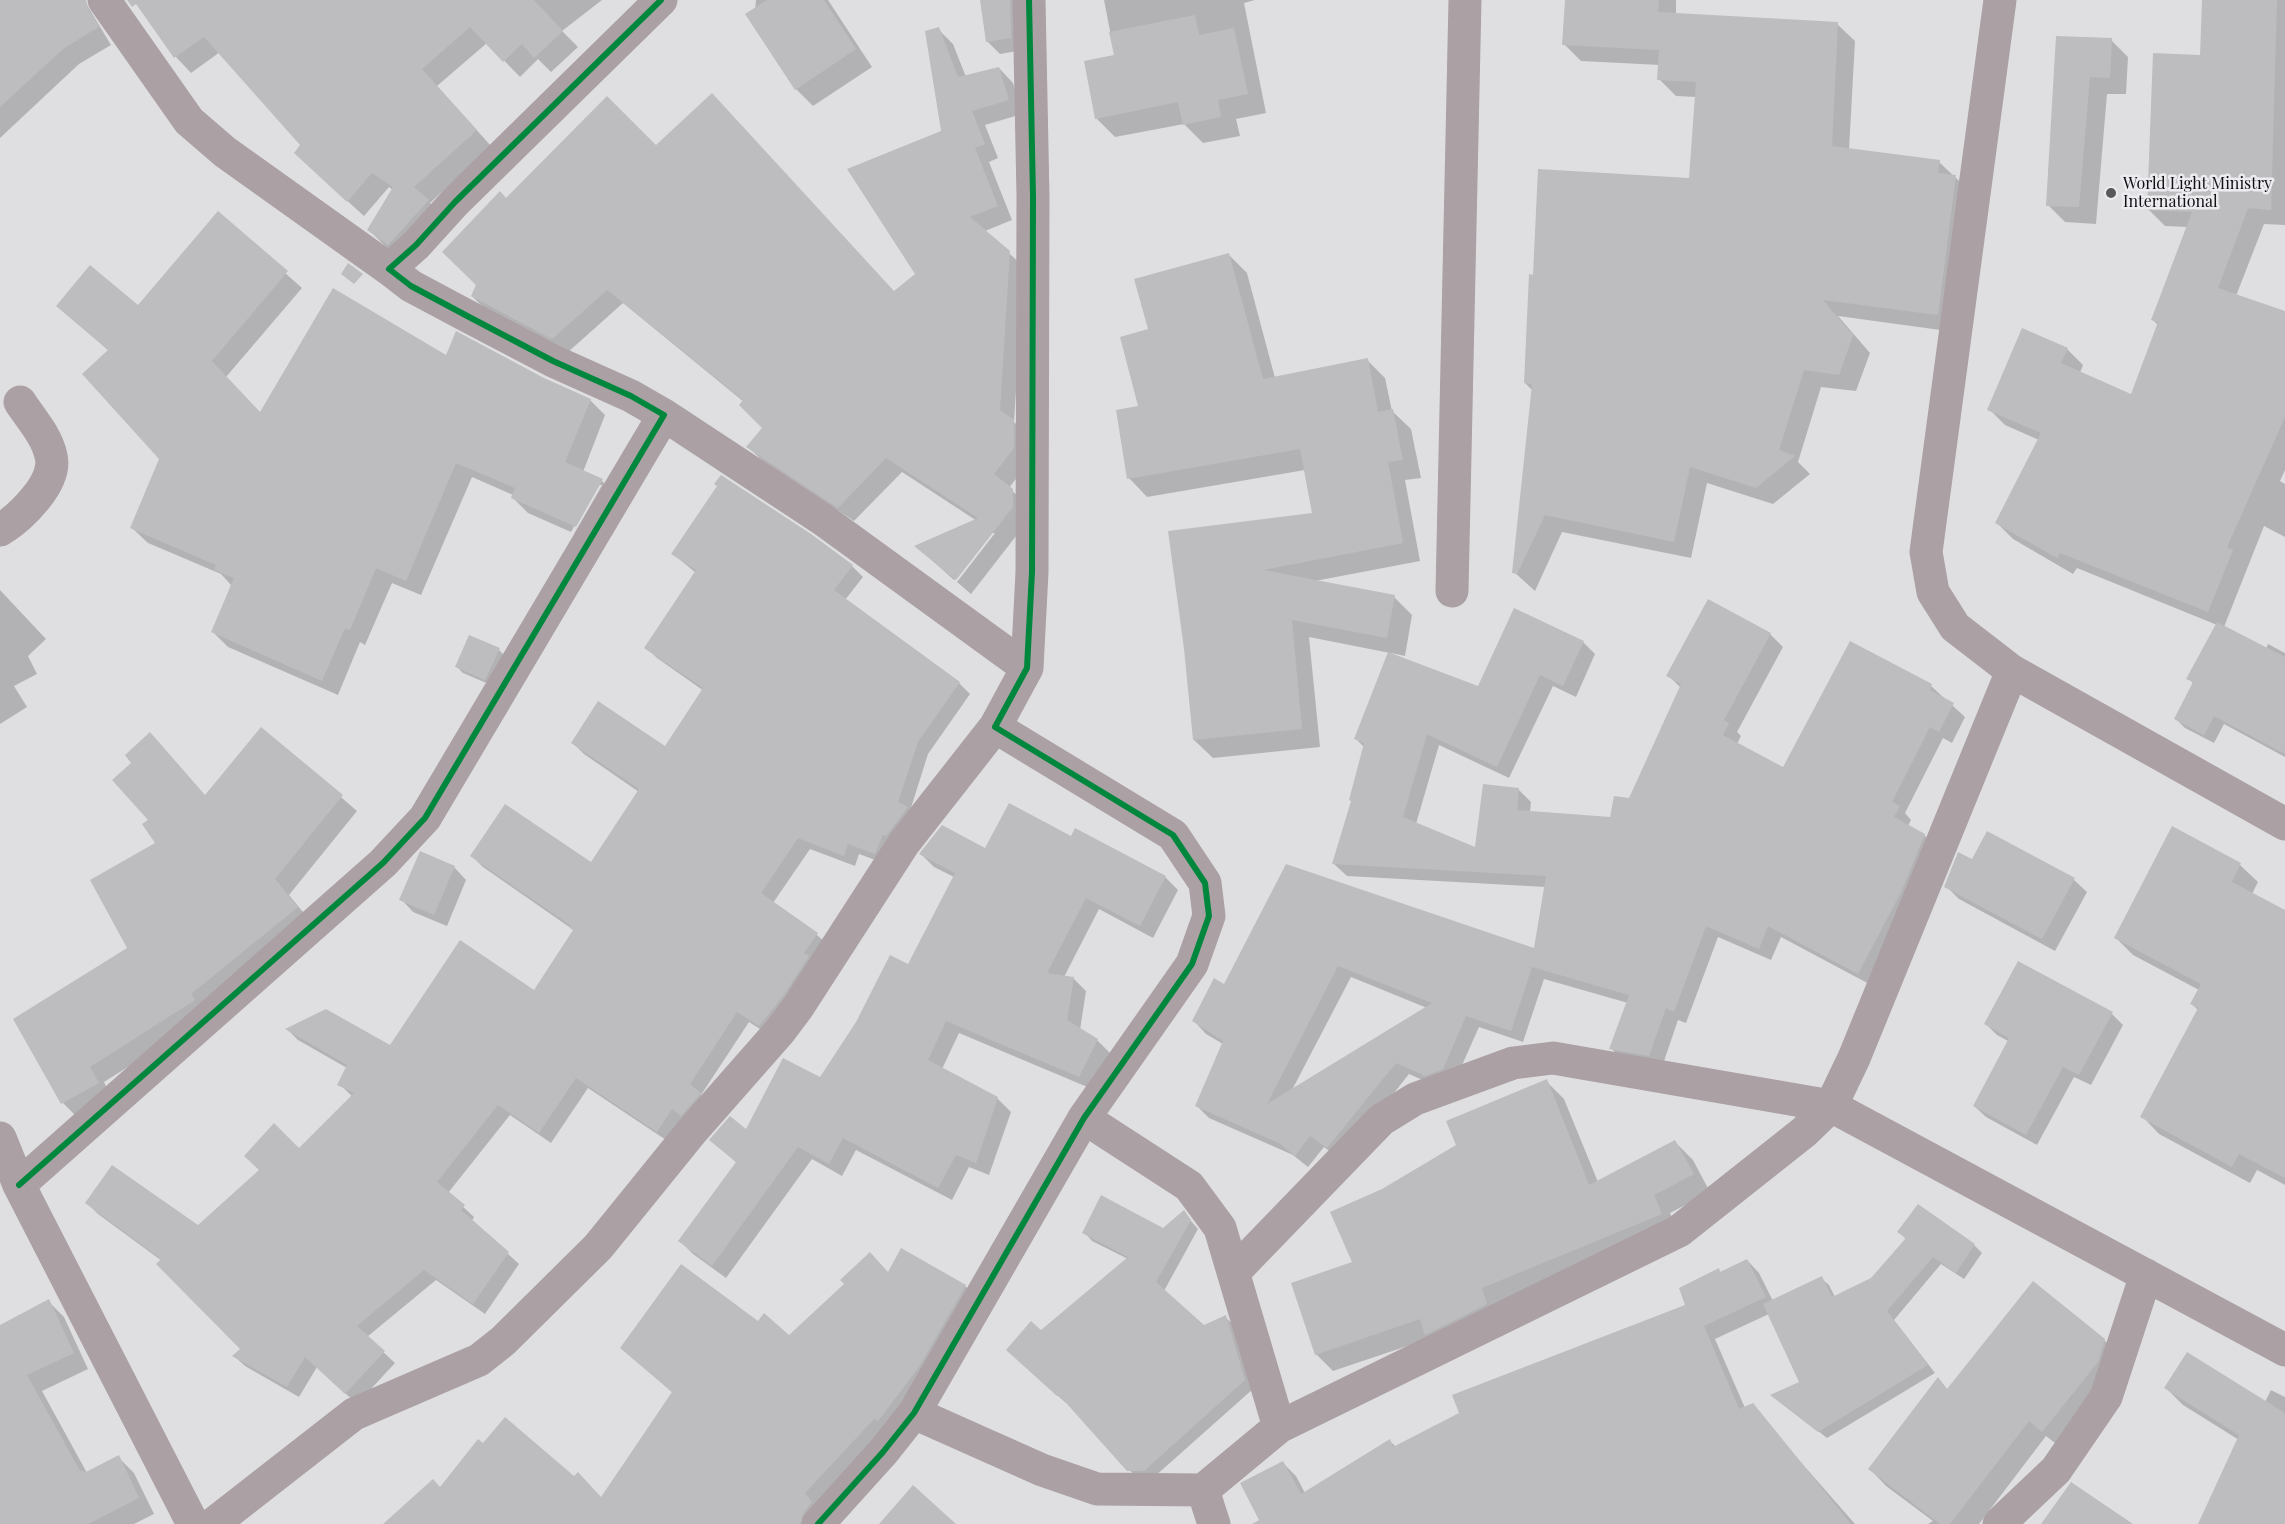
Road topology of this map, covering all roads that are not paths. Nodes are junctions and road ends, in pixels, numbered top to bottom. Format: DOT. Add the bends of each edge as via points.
graph roads {
  1 [pos="104,0"];
  2 [pos="661,0"];
  3 [pos="1029,0"];
  4 [pos="1466,0"];
  5 [pos="2000,0"];
  6 [pos="389,269"];
  7 [pos="20,402"];
  8 [pos="664,415"];
  9 [pos="0,530"];
  10 [pos="1452,591"];
  11 [pos="1027,668"];
  12 [pos="2012,671"];
  13 [pos="995,727"];
  14 [pos="2285,824"];
  15 [pos="1831,1106"];
  16 [pos="1084,1118"];
  17 [pos="0,1138"];
  18 [pos="19,1185"];
  19 [pos="1234,1272"];
  20 [pos="2146,1275"];
  21 [pos="2285,1350"];
  22 [pos="914,1413"];
  23 [pos="1279,1426"];
  24 [pos="1203,1490"];
  25 [pos="192,1524"];
  26 [pos="213,1524"];
  27 [pos="818,1524"];
  28 [pos="1214,1524"];
  29 [pos="1999,1524"];
  1 -- 6 [label="street" via="189,121 225,152"];
  2 -- 6 [label="street"];
  3 -- 11 [label="street" via="1033,537"];
  4 -- 10 [label="street"];
  5 -- 12 [label="street" via="1926,552 1933,592 1955,627"];
  6 -- 8 [label="street" via="411,286 471,318"];
  7 -- 9 [label="street" via="49,449 50,476 35,499"];
  8 -- 11 [label="street" via="822,519"];
  8 -- 18 [label="street" via="424,818 383,863"];
  11 -- 13 [label="street"];
  12 -- 14 [label="street"];
  12 -- 15 [label="street"];
  13 -- 16 [label="street" via="1173,835 1205,883 1209,916 1191,964"];
  13 -- 26 [label="street" via="904,843 780,1031 590,1255 479,1360 354,1414"];
  15 -- 19 [label="street" via="1553,1058 1513,1063 1415,1100 1381,1120"];
  15 -- 20 [label="street"];
  15 -- 23 [label="street" via="1679,1231"];
  16 -- 19 [label="street" via="1189,1186 1220,1228"];
  16 -- 22 [label="street"];
  17 -- 18 [label="street"];
  18 -- 25 [label="street"];
  19 -- 23 [label="street"];
  20 -- 21 [label="street"];
  20 -- 29 [label="street" via="2106,1397 2056,1470"];
  22 -- 24 [label="street" via="1042,1470 1097,1489"];
  22 -- 27 [label="street"];
  23 -- 24 [label="street"];
  24 -- 28 [label="street"];
}
